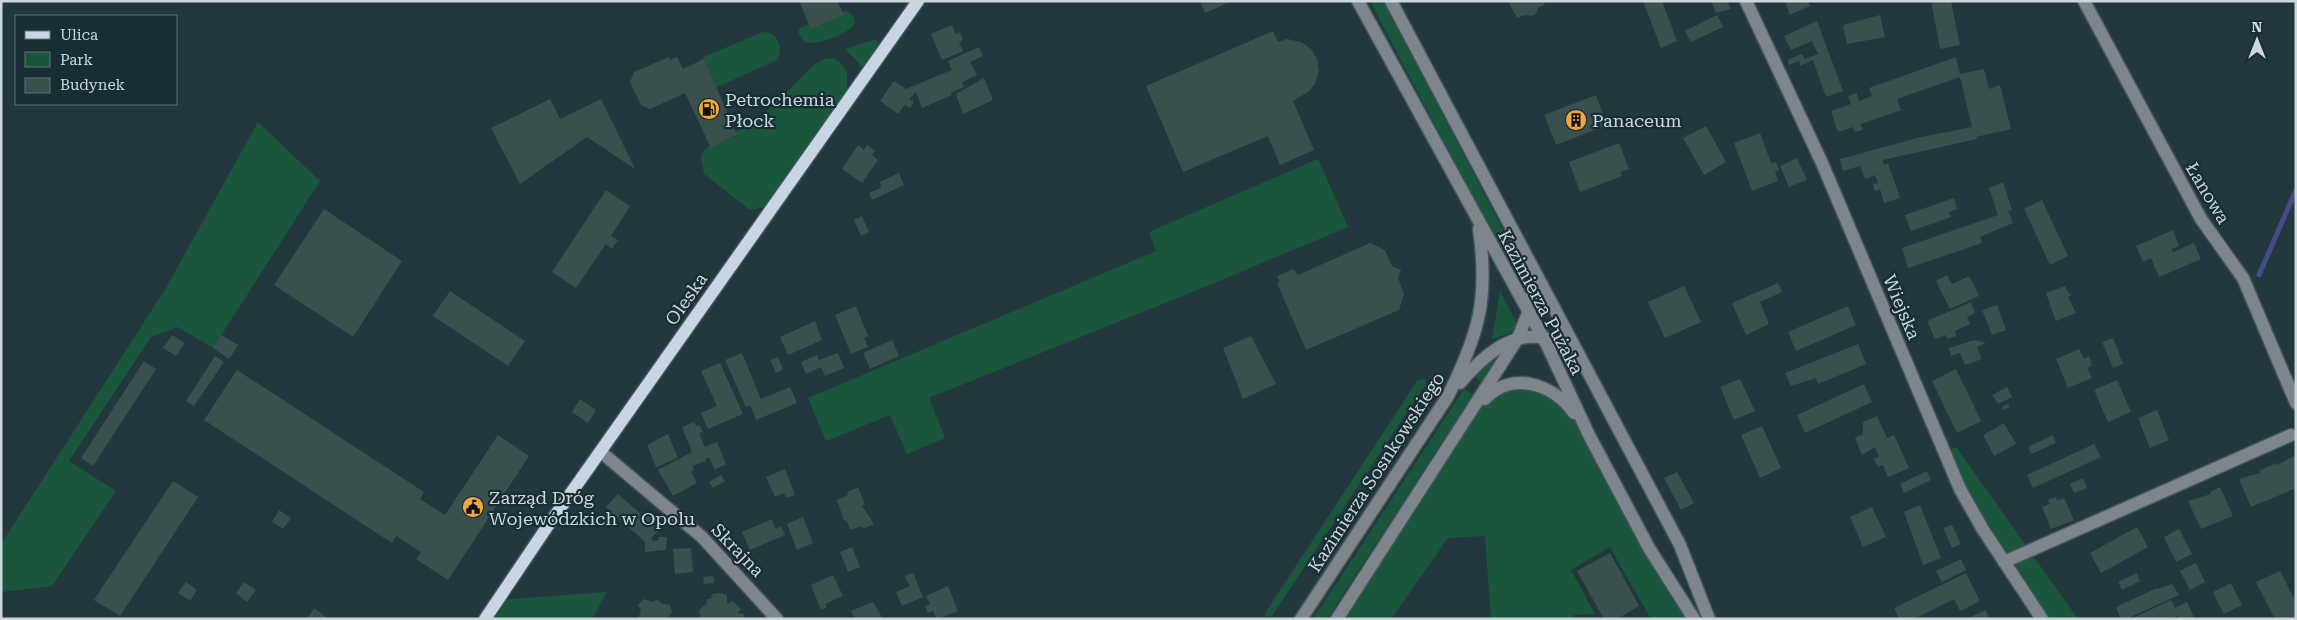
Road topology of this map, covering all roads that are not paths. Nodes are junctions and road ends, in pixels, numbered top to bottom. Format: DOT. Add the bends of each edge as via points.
graph roads {
  1 [pos="918,1"];
  2 [pos="1358,1"];
  3 [pos="1391,1"];
  4 [pos="1746,1"];
  5 [pos="2084,1"];
  6 [pos="1478,222"];
  7 [pos="1528,257"];
  8 [pos="1529,314"];
  9 [pos="1518,338"];
  10 [pos="1543,339"];
  11 [pos="1587,373"];
  12 [pos="1448,396"];
  13 [pos="2296,403"];
  14 [pos="1470,415"];
  15 [pos="1589,435"];
  16 [pos="2291,435"];
  17 [pos="601,452"];
  18 [pos="2004,562"];
  19 [pos="485,619"];
  20 [pos="777,619"];
  21 [pos="1301,619"];
  22 [pos="1337,619"];
  23 [pos="1694,619"];
  24 [pos="1709,619"];
  25 [pos="2042,619"];
  1 -- 17 [label="main road, Oleska"];
  2 -- 6 [label="street, Kazimierza Pużaka"];
  3 -- 7 [label="street, Kazimierza Pużaka"];
  4 -- 18 [label="street, Wiejska" via="1822,163 1960,489"];
  5 -- 13 [label="street, Łanowa" via="2197,212 2242,278"];
  6 -- 8 [label="street, Kazimierza Pużaka"];
  6 -- 12 [label="street, Kazimierza Sosnkowskiego" via="1484,269 1481,310 1467,358"];
  7 -- 8 [label="street" via="1533,288"];
  7 -- 11 [label="street, Kazimierza Pużaka"];
  8 -- 9 [label="street"];
  8 -- 10 [label="street, Kazimierza Pużaka"];
  9 -- 10 [label="street"];
  9 -- 12 [label="street" via="1488,354"];
  9 -- 14 [label="street"];
  10 -- 11 [label="street" via="1565,349"];
  10 -- 15 [label="street, Kazimierza Pużaka"];
  11 -- 24 [label="street, Kazimierza Pużaka" via="1680,546"];
  12 -- 21 [label="street, Kazimierza Sosnkowskiego"];
  14 -- 15 [label="street" via="1500,387 1509,383 1535,384 1560,397"];
  14 -- 22 [label="street"];
  15 -- 23 [label="street, Kazimierza Pużaka" via="1649,548"];
  16 -- 18 [label="street"];
  17 -- 19 [label="main road, Oleska"];
  17 -- 20 [label="street, Skrajna" via="702,537"];
  18 -- 25 [label="street, Wiejska"];
}
